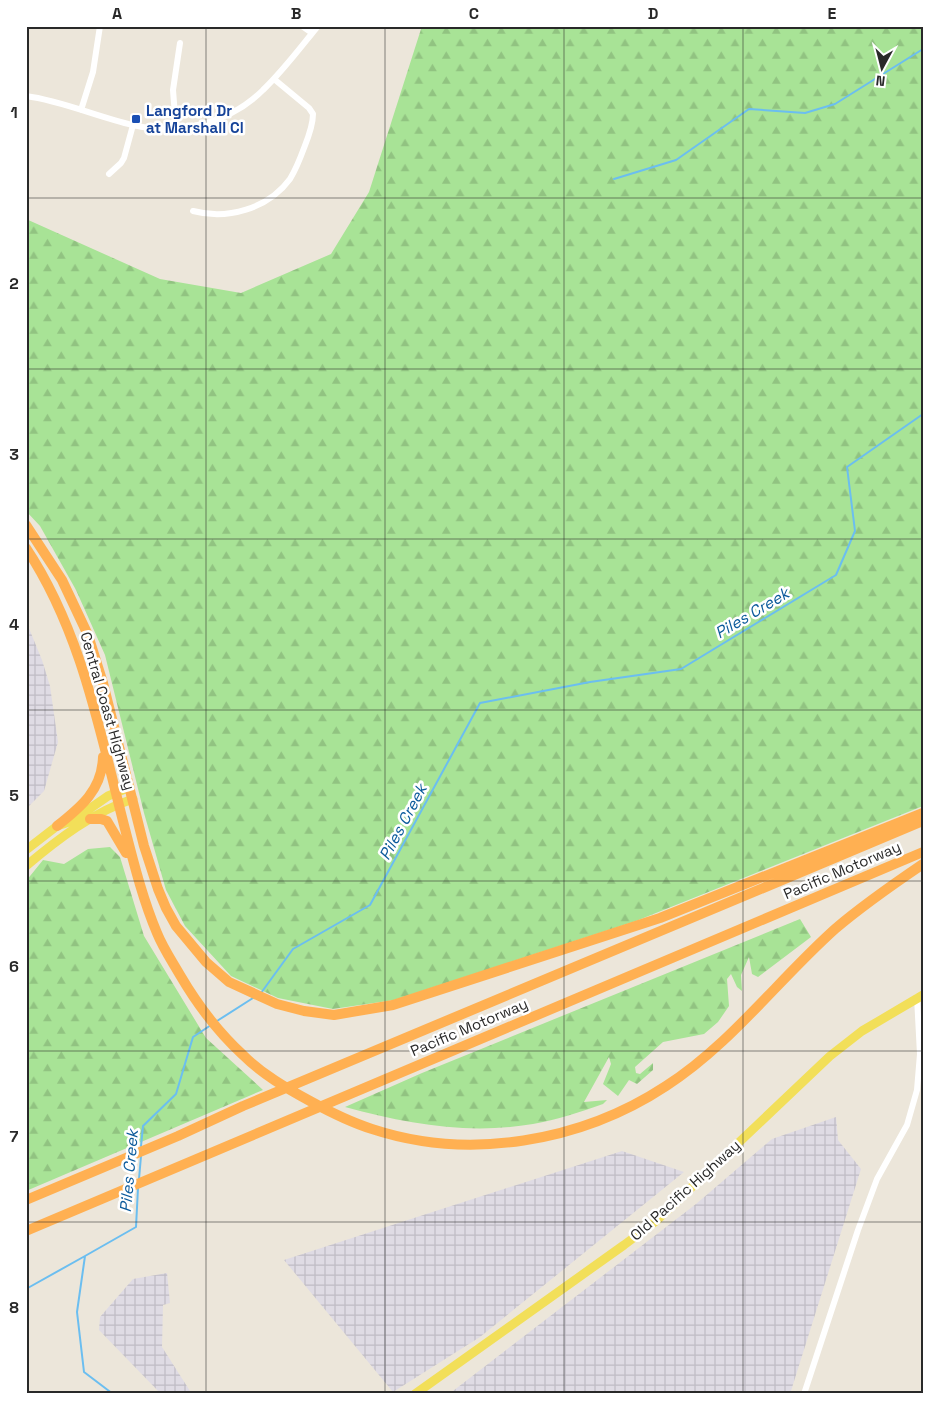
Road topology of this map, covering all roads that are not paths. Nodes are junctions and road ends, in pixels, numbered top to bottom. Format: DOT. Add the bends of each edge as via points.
graph roads {
  1 [pos="100,26"];
  2 [pos="302,26"];
  3 [pos="318,26"];
  4 [pos="312,33"];
  5 [pos="180,42"];
  6 [pos="274,79"];
  7 [pos="26,96"];
  8 [pos="81,110"];
  9 [pos="133,125"];
  10 [pos="176,129"];
  11 [pos="109,174"];
  12 [pos="193,212"];
  13 [pos="26,524"];
  14 [pos="26,548"];
  15 [pos="102,741"];
  16 [pos="130,787"];
  17 [pos="115,792"];
  18 [pos="133,799"];
  19 [pos="118,804"];
  20 [pos="923,813"];
  21 [pos="90,819"];
  22 [pos="923,821"];
  23 [pos="57,826"];
  24 [pos="26,850"];
  25 [pos="923,852"];
  26 [pos="923,864"];
  27 [pos="26,866"];
  28 [pos="136,872"];
  29 [pos="920,996"];
  30 [pos="26,1200"];
  31 [pos="26,1231"];
  32 [pos="415,1394"];
  33 [pos="804,1394"];
  1 -- 8 [label="street" via="93,72"];
  2 -- 4 [label="street"];
  3 -- 4 [label="street"];
  4 -- 6 [label="street"];
  5 -- 10 [label="street" via="173,90"];
  6 -- 10 [label="street" via="230,114 204,124"];
  6 -- 12 [label="street" via="313,114 298,166 274,196 249,210"];
  7 -- 8 [label="street"];
  8 -- 9 [label="street"];
  9 -- 10 [label="street"];
  9 -- 11 [label="street" via="124,158"];
  13 -- 16 [label="highway, Central Coast Highway" via="62,580 88,635"];
  14 -- 15 [label="highway, Central Coast Highway" via="53,592 74,641"];
  15 -- 17 [label="highway, Central Coast Highway"];
  15 -- 23 [label="highway" via="103,764 97,785 82,806"];
  16 -- 17 [label="main road"];
  16 -- 18 [label="highway, Central Coast Highway"];
  17 -- 19 [label="highway, Central Coast Highway"];
  17 -- 23 [label="main road" via="72,821"];
  18 -- 19 [label="main road"];
  18 -- 20 [label="highway, Central Coast Highway" via="144,846 166,908 176,926 206,962 229,982 277,1004 334,1015 393,1005 660,918"];
  19 -- 21 [label="main road"];
  19 -- 28 [label="highway, Central Coast Highway"];
  21 -- 27 [label="main road"];
  21 -- 28 [label="highway" via="107,821"];
  22 -- 30 [label="highway, Pacific Motorway"];
  23 -- 24 [label="main road"];
  25 -- 31 [label="highway, Pacific Motorway"];
  26 -- 28 [label="highway" via="834,930 699,1062 646,1099 577,1129 510,1142 476,1144 427,1141 373,1129 336,1115 296,1094 243,1056 190,992 158,935"];
  29 -- 32 [label="main road, Old Pacific Highway" via="862,1031 830,1056 656,1220"];
  29 -- 33 [label="street" via="917,1090 907,1125 877,1180"];
}
